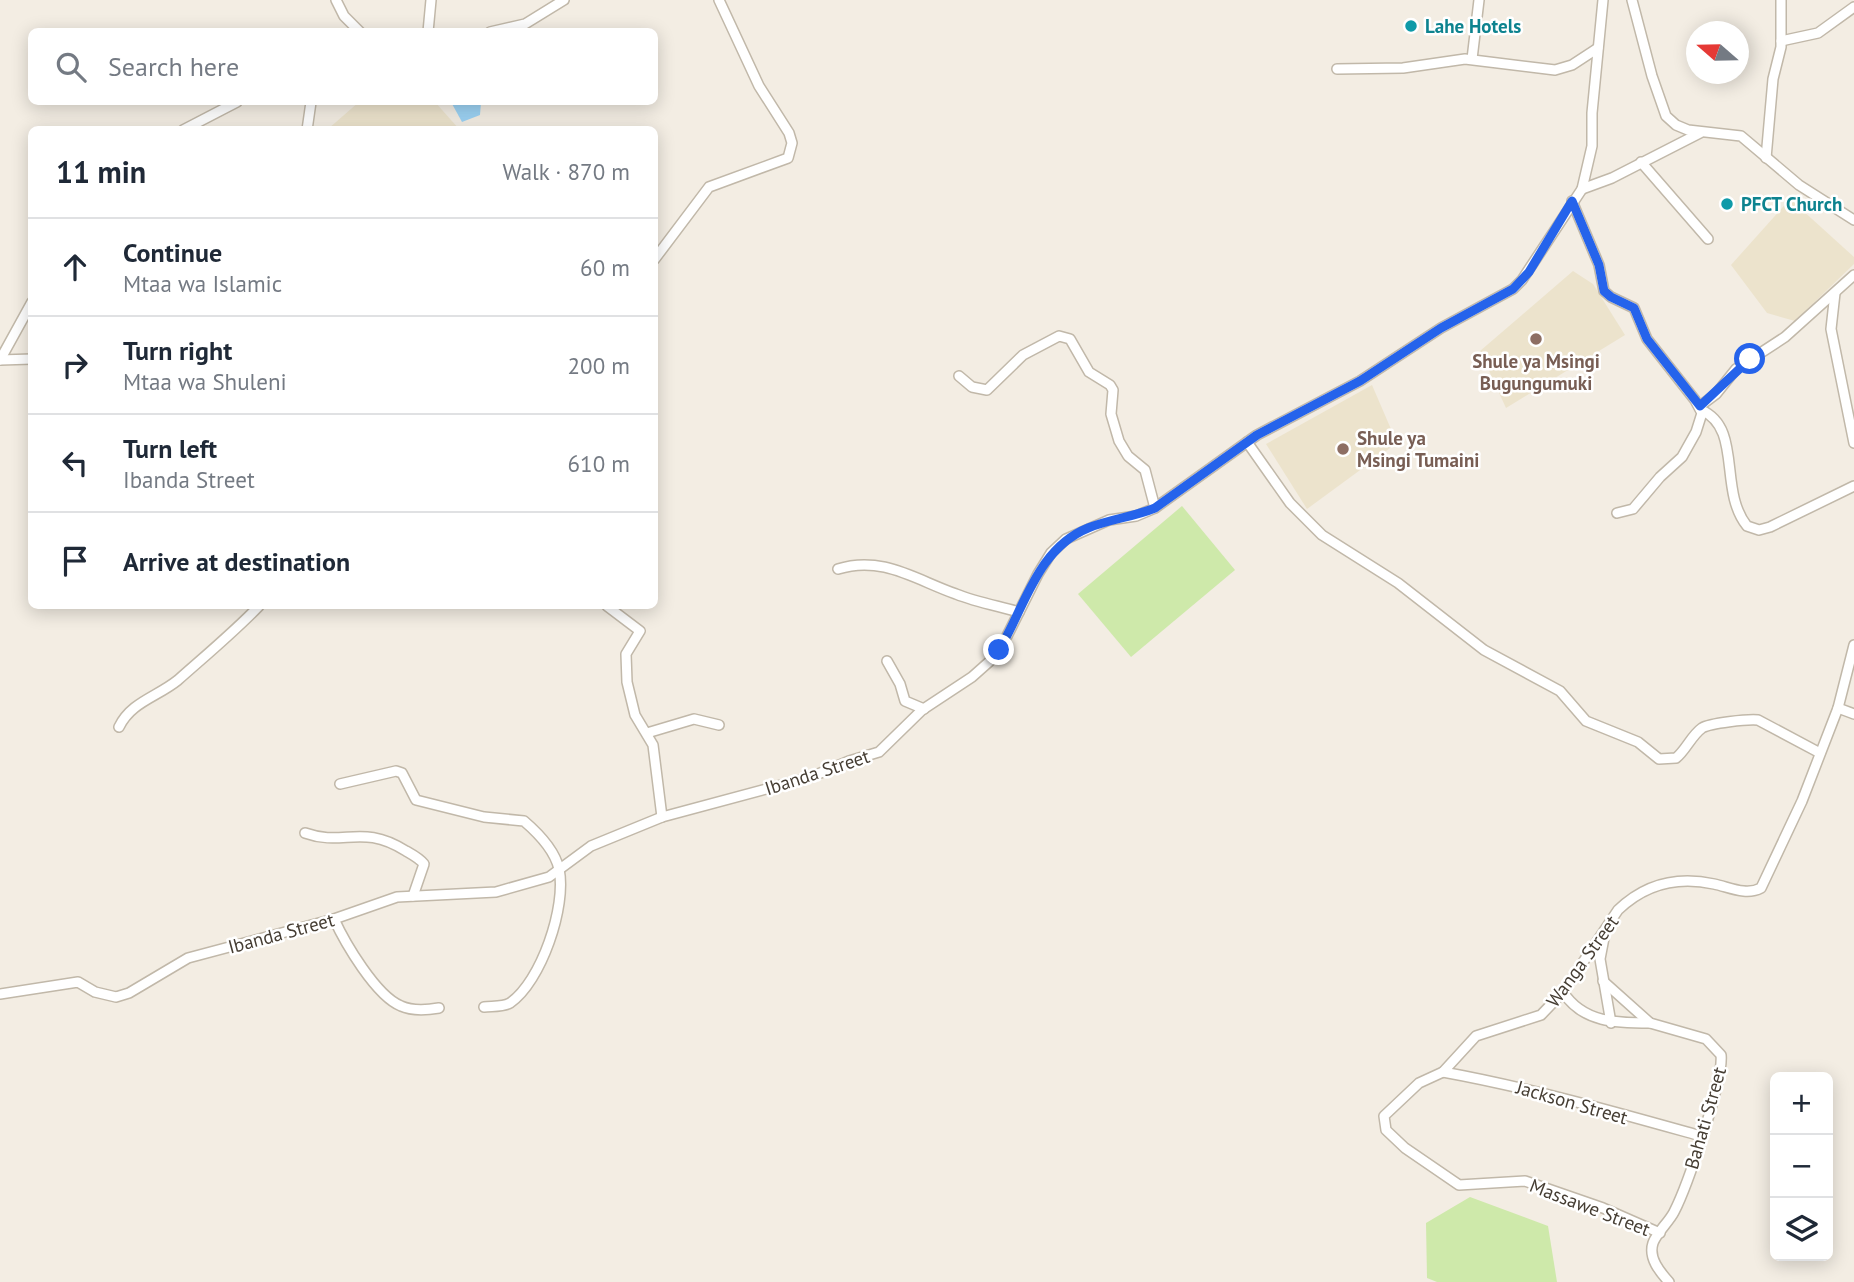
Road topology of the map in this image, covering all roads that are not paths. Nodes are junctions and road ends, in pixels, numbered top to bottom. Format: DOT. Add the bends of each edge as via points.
graph roads {
  1 [pos="337,0"];
  2 [pos="431,0"];
  3 [pos="564,0"];
  4 [pos="719,0"];
  5 [pos="1479,0"];
  6 [pos="1603,0"];
  7 [pos="1632,0"];
  8 [pos="1781,0"];
  9 [pos="1854,6"];
  10 [pos="356,28"];
  11 [pos="428,28"];
  12 [pos="508,28"];
  13 [pos="1781,41"];
  14 [pos="1598,48"];
  15 [pos="1472,59"];
  16 [pos="1337,69"];
  17 [pos="231,105"];
  18 [pos="311,105"];
  19 [pos="191,126"];
  20 [pos="308,126"];
  21 [pos="1701,133"];
  22 [pos="1766,158"];
  23 [pos="1641,162"];
  24 [pos="1582,190"];
  25 [pos="1572,201"];
  26 [pos="1854,220"];
  27 [pos="1708,239"];
  28 [pos="658,255"];
  29 [pos="1854,275"];
  30 [pos="1835,293"];
  31 [pos="28,309"];
  32 [pos="28,359"];
  33 [pos="0,360"];
  34 [pos="960,376"];
  35 [pos="1700,408"];
  36 [pos="1247,442"];
  37 [pos="1854,443"];
  38 [pos="1854,486"];
  39 [pos="1155,508"];
  40 [pos="1617,513"];
  41 [pos="838,569"];
  42 [pos="256,609"];
  43 [pos="611,609"];
  44 [pos="1019,612"];
  45 [pos="1854,645"];
  46 [pos="887,661"];
  47 [pos="1838,708"];
  48 [pos="923,709"];
  49 [pos="1854,714"];
  50 [pos="719,725"];
  51 [pos="119,726"];
  52 [pos="660,729"];
  53 [pos="647,733"];
  54 [pos="654,752"];
  55 [pos="1820,752"];
  56 [pos="340,784"];
  57 [pos="662,817"];
  58 [pos="304,833"];
  59 [pos="559,870"];
  60 [pos="413,896"];
  61 [pos="334,919"];
  62 [pos="1607,930"];
  63 [pos="1604,981"];
  64 [pos="1563,992"];
  65 [pos="0,993"];
  66 [pos="484,1007"];
  67 [pos="439,1008"];
  68 [pos="1611,1023"];
  69 [pos="1650,1023"];
  70 [pos="1443,1072"];
  71 [pos="1384,1116"];
  72 [pos="1701,1136"];
  73 [pos="1660,1233"];
  74 [pos="1669,1282"];
  1 -- 10 [label="street"];
  2 -- 11 [label="street"];
  3 -- 12 [label="street" via="525,24"];
  4 -- 28 [label="street" via="759,86 789,133 790,151 788,158 709,187"];
  5 -- 15 [label="street"];
  6 -- 14 [label="street"];
  7 -- 21 [label="street" via="1667,116 1675,125"];
  8 -- 13 [label="street"];
  9 -- 13 [label="street" via="1818,33"];
  13 -- 22 [label="street"];
  14 -- 15 [label="street" via="1555,70"];
  14 -- 24 [label="street" via="1592,146"];
  15 -- 16 [label="street" via="1403,68"];
  17 -- 19 [label="street"];
  18 -- 20 [label="street"];
  21 -- 22 [label="street" via="1741,136"];
  21 -- 23 [label="street"];
  22 -- 26 [label="street"];
  23 -- 24 [label="street"];
  23 -- 27 [label="street"];
  24 -- 25 [label="street, Ibanda Street"];
  25 -- 35 [label="street" via="1599,265 1604,291 1634,308 1647,339"];
  25 -- 36 [label="street, Ibanda Street" via="1529,272 1513,289"];
  29 -- 30 [label="street"];
  30 -- 35 [label="street" via="1777,343 1736,369"];
  30 -- 37 [label="street" via="1831,329"];
  31 -- 33 [label="street"];
  32 -- 33 [label="street"];
  34 -- 39 [label="street" via="972,387 987,390 1023,355 1059,336 1070,339 1089,372 1113,390 1111,415 1119,441 1144,470"];
  35 -- 38 [label="street" via="1722,426 1733,496 1747,526 1770,527"];
  35 -- 40 [label="street" via="1696,432 1682,457 1633,509"];
  36 -- 39 [label="street, Ibanda Street"];
  36 -- 55 [label="street" via="1290,503 1322,535 1398,583 1484,650 1560,691 1586,721 1632,738 1659,759 1676,758 1703,728 1750,719"];
  39 -- 44 [label="street, Ibanda Street" via="1109,520 1066,539 1044,564"];
  41 -- 44 [label="street" via="860,564 892,568 958,595"];
  42 -- 51 [label="street" via="177,680 134,706"];
  43 -- 53 [label="street" via="640,631 626,654 626,674 631,704"];
  44 -- 48 [label="street, Ibanda Street" via="990,661"];
  45 -- 47 [label="street, Wanga Street"];
  46 -- 48 [label="street" via="905,701"];
  47 -- 49 [label="street"];
  47 -- 55 [label="street, Wanga Street"];
  48 -- 57 [label="street, Ibanda Street" via="879,752 811,777"];
  50 -- 52 [label="street" via="694,719"];
  52 -- 53 [label="street"];
  52 -- 54 [label="street"];
  53 -- 54 [label="street"];
  54 -- 57 [label="street"];
  55 -- 62 [label="street, Wanga Street" via="1761,888 1746,892 1695,881 1668,883 1630,899"];
  56 -- 59 [label="street" via="402,773 412,795 426,804 524,821"];
  57 -- 59 [label="street, Ibanda Street" via="591,846"];
  58 -- 60 [label="street" via="373,835 397,845 424,864"];
  59 -- 60 [label="street, Ibanda Street" via="496,892"];
  59 -- 66 [label="street" via="556,922 535,976 507,1005"];
  60 -- 61 [label="street, Ibanda Street" via="397,897"];
  61 -- 65 [label="street, Ibanda Street" via="188,958 116,997 78,982"];
  61 -- 67 [label="street" via="387,997 407,1009"];
  62 -- 63 [label="street" via="1600,959"];
  62 -- 64 [label="street, Wanga Street"];
  63 -- 68 [label="street"];
  63 -- 69 [label="street, Bahati Street"];
  64 -- 68 [label="street" via="1578,1009"];
  64 -- 70 [label="street, Wanga Street" via="1535,1018 1476,1036"];
  68 -- 69 [label="street"];
  69 -- 72 [label="street, Bahati Street" via="1706,1039 1721,1055 1718,1085"];
  70 -- 71 [label="street, Wanga Street" via="1419,1083"];
  70 -- 72 [label="street, Jackson Street" via="1553,1094"];
  71 -- 73 [label="street, Massawe Street" via="1386,1130 1405,1148 1459,1185 1525,1181"];
  72 -- 73 [label="street, Bahati Street" via="1674,1212"];
  73 -- 74 [label="street" via="1653,1244 1653,1258"];
}
